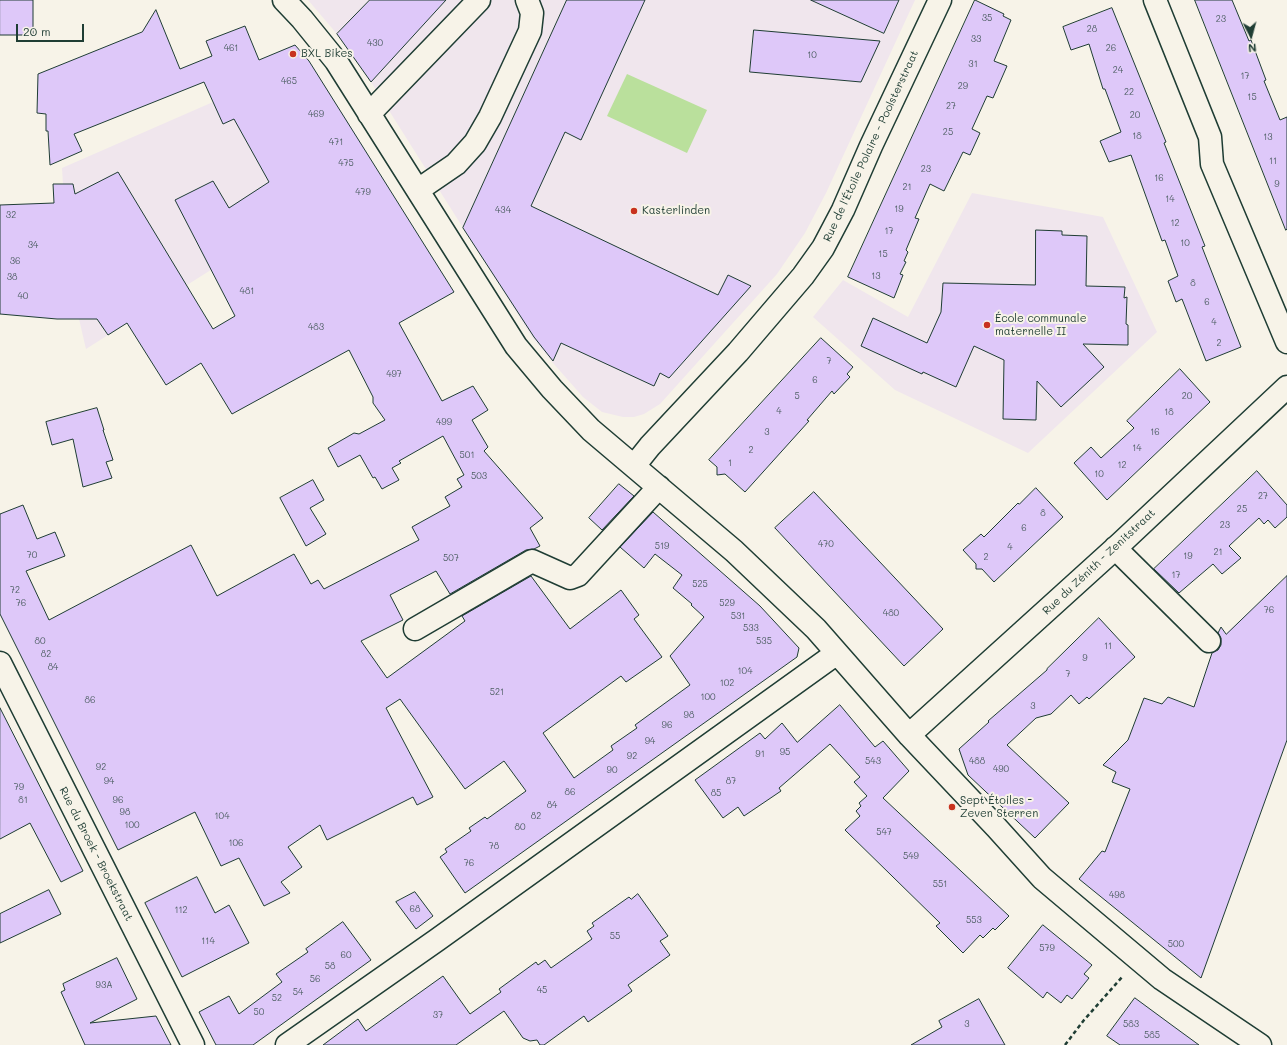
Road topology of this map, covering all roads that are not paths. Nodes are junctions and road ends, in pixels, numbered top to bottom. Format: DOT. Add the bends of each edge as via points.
graph roads {
  1 [pos="284,0"];
  2 [pos="479,0"];
  3 [pos="527,0"];
  4 [pos="940,0"];
  5 [pos="1155,0"];
  6 [pos="369,114"];
  7 [pos="418,190"];
  8 [pos="1287,342"];
  9 [pos="1287,387"];
  10 [pos="634,466"];
  11 [pos="659,487"];
  12 [pos="1115,548"];
  13 [pos="415,629"];
  14 [pos="1209,641"];
  15 [pos="837,653"];
  16 [pos="0,663"];
  17 [pos="909,735"];
  18 [pos="193,1045"];
  19 [pos="287,1045"];
  20 [pos="1260,1045"];
  1 -- 6 [label="street" via="336,61"];
  2 -- 6 [label="street"];
  3 -- 7 [label="street" via="532,13 530,31 490,117 475,143 456,164"];
  4 -- 10 [label="street, Rue de l'Étoile Polaire - Poolsterstraat" via="823,248 803,276 738,352"];
  5 -- 8 [label="street" via="1210,137 1212,164"];
  6 -- 7 [label="street"];
  7 -- 10 [label="street" via="516,346 591,430"];
  9 -- 12 [label="street, Rue du Zénith - Zenitstraat"];
  10 -- 11 [label="street"];
  11 -- 13 [label="street" via="578,575 570,578 532,561"];
  11 -- 15 [label="street" via="734,551 816,629"];
  12 -- 14 [label="street"];
  12 -- 17 [label="street, Rue du Zénith - Zenitstraat"];
  15 -- 17 [label="street"];
  15 -- 19 [label="street"];
  16 -- 18 [label="street, Rue du Broek - Broekstraat"];
  17 -- 20 [label="street" via="1042,878 1162,979"];
}
